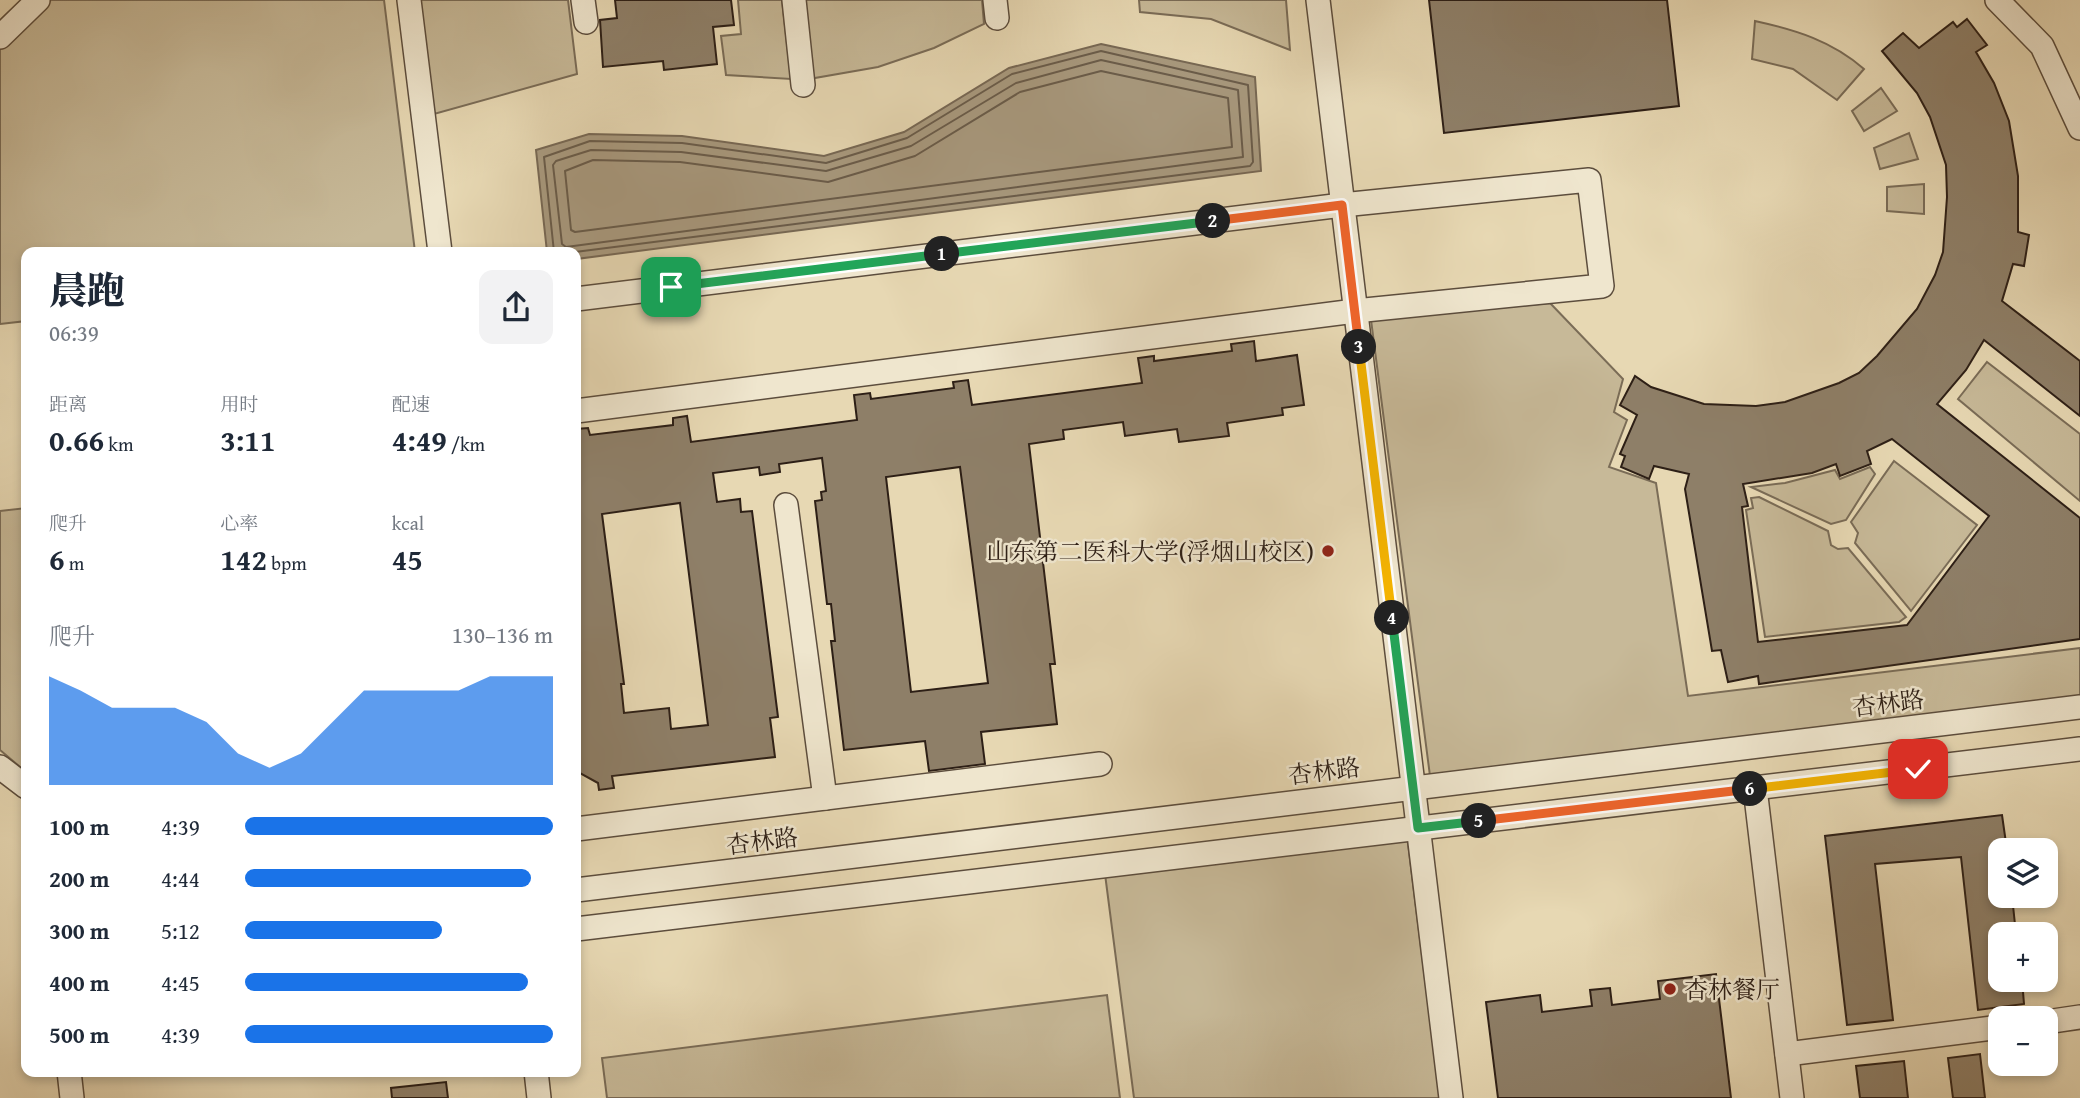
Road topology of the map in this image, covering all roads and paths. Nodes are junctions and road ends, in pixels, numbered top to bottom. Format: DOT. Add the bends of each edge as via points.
graph roads {
  1 [pos="38,0"];
  2 [pos="410,0"];
  3 [pos="794,0"];
  4 [pos="1318,0"];
  5 [pos="1997,0"];
  6 [pos="0,37"];
  7 [pos="803,85"];
  8 [pos="2080,128"];
  9 [pos="1342,205"];
  10 [pos="439,247"];
  11 [pos="581,298"];
  12 [pos="1355,312"];
  13 [pos="581,410"];
  14 [pos="786,505"];
  15 [pos="2080,707"];
  16 [pos="2080,749"];
  17 [pos="1100,764"];
  18 [pos="0,767"];
  19 [pos="21,784"];
  20 [pos="1413,786"];
  21 [pos="1755,788"];
  22 [pos="825,798"];
  23 [pos="581,828"];
  24 [pos="1418,828"];
  25 [pos="581,889"];
  26 [pos="581,928"];
  27 [pos="2080,1017"];
  28 [pos="2058,1020"];
  29 [pos="1988,1029"];
  30 [pos="1787,1054"];
  31 [pos="70,1077"];
  32 [pos="537,1077"];
  33 [pos="72,1098"];
  34 [pos="539,1098"];
  35 [pos="1451,1098"];
  36 [pos="1792,1098"];
  1 -- 6 [label="lane"];
  2 -- 10 [label="lane"];
  3 -- 7 [label="lane"];
  4 -- 9 [label="lane"];
  5 -- 8 [label="lane" via="2042,46"];
  9 -- 11 [label="lane"];
  9 -- 12 [label="lane"];
  9 -- 12 [label="lane" via="1589,180 1602,286"];
  12 -- 13 [label="lane"];
  12 -- 20 [label="lane"];
  14 -- 22 [label="lane"];
  15 -- 20 [label="lane, 杏林路"];
  16 -- 21 [label="lane"];
  17 -- 22 [label="lane"];
  18 -- 19 [label="lane"];
  20 -- 24 [label="lane"];
  20 -- 25 [label="lane, 杏林路"];
  21 -- 24 [label="lane"];
  21 -- 30 [label="lane"];
  22 -- 23 [label="lane"];
  24 -- 26 [label="lane"];
  24 -- 35 [label="lane"];
  27 -- 28 [label="lane"];
  29 -- 30 [label="lane"];
  30 -- 36 [label="lane"];
  31 -- 33 [label="lane"];
  32 -- 34 [label="lane"];
}
